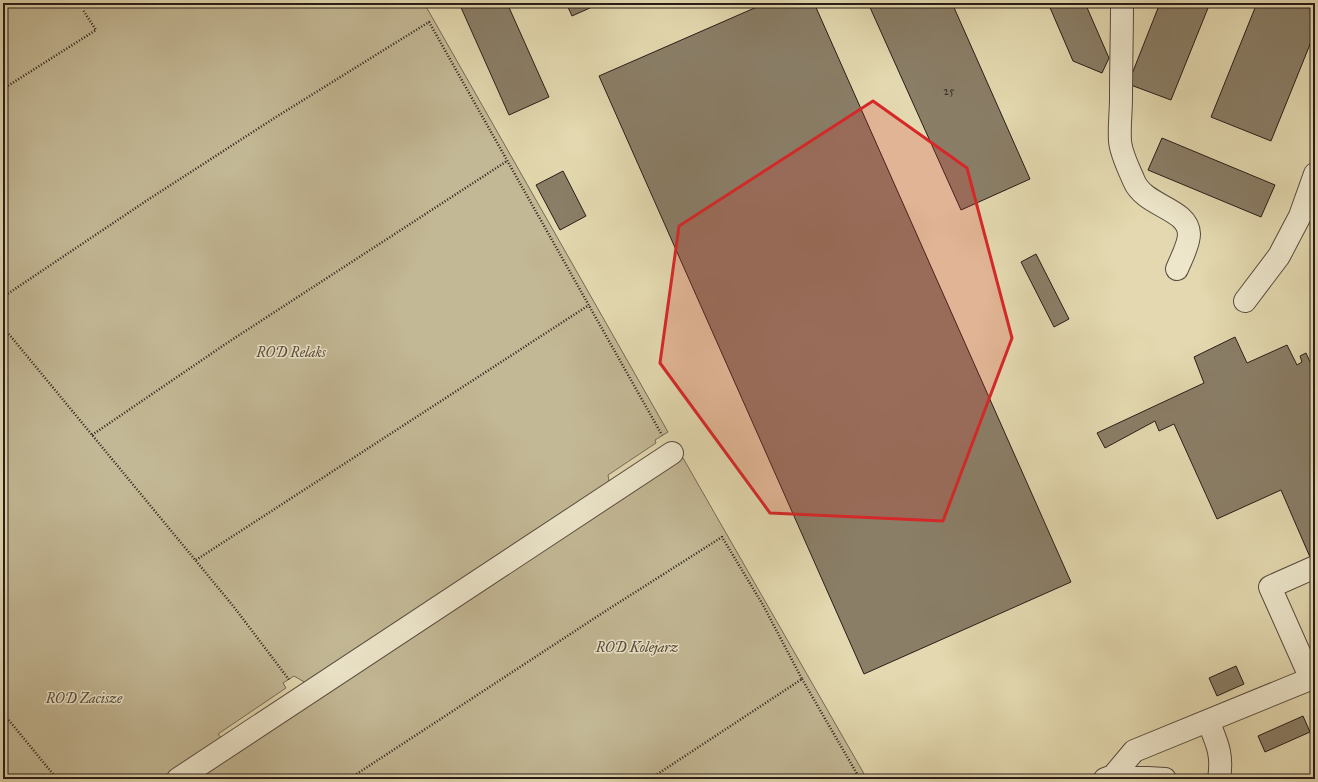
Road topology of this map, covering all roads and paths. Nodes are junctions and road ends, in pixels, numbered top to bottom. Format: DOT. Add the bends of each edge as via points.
graph roads {
  1 [pos="1122,3"];
  2 [pos="83,10"];
  3 [pos="3,89"];
  4 [pos="507,161"];
  5 [pos="1315,174"];
  6 [pos="1177,269"];
  7 [pos="3,298"];
  8 [pos="1245,301"];
  9 [pos="589,305"];
  10 [pos="3,327"];
  11 [pos="92,435"];
  12 [pos="672,452"];
  13 [pos="196,560"];
  14 [pos="1315,567"];
  15 [pos="1313,678"];
  16 [pos="802,679"];
  17 [pos="302,697"];
  18 [pos="3,713"];
  19 [pos="1208,721"];
  20 [pos="1109,778"];
  21 [pos="58,779"];
  22 [pos="178,779"];
  23 [pos="349,779"];
  24 [pos="650,779"];
  25 [pos="860,779"];
  26 [pos="1166,779"];
  27 [pos="1219,779"];
  1 -- 6 [label="street" via="1120,142 1135,184 1154,202 1179,215 1186,223 1189,234"];
  2 -- 3 [label="path" via="96,30"];
  4 -- 7 [label="path" via="429,22 263,126"];
  4 -- 9 [label="path"];
  4 -- 11 [label="path" via="227,343"];
  5 -- 8 [label="street" via="1300,216 1279,256"];
  9 -- 12 [label="path"];
  9 -- 13 [label="path"];
  10 -- 11 [label="path"];
  11 -- 13 [label="path"];
  12 -- 17 [label="street"];
  13 -- 17 [label="path"];
  14 -- 15 [label="street" via="1270,587"];
  15 -- 19 [label="street"];
  16 -- 23 [label="path" via="763,605 722,537"];
  16 -- 24 [label="path"];
  16 -- 25 [label="path"];
  17 -- 22 [label="street"];
  18 -- 21 [label="path"];
  19 -- 20 [label="street" via="1134,751"];
  19 -- 27 [label="street" via="1219,747 1222,765"];
  20 -- 26 [label="street"];
}
